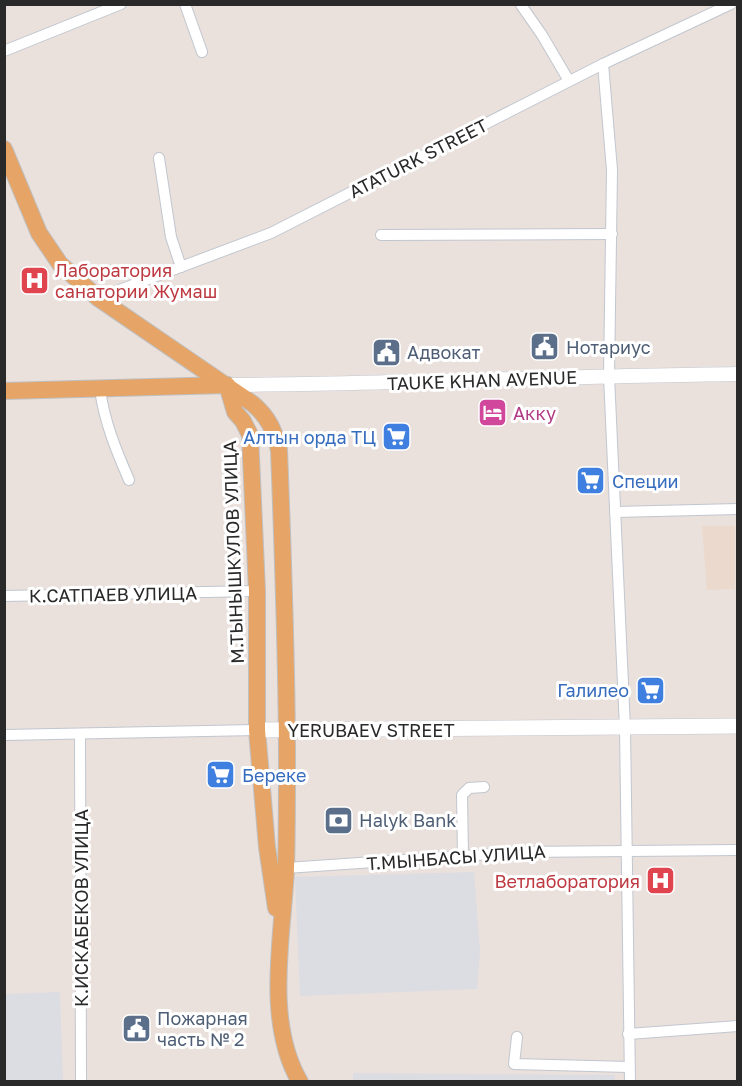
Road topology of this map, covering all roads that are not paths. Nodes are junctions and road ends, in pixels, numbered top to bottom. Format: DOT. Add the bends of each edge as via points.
graph roads {
  1 [pos="121,4"];
  2 [pos="185,4"];
  3 [pos="731,4"];
  4 [pos="521,5"];
  5 [pos="4,51"];
  6 [pos="202,52"];
  7 [pos="603,64"];
  8 [pos="569,81"];
  9 [pos="4,149"];
  10 [pos="159,158"];
  11 [pos="612,234"];
  12 [pos="381,236"];
  13 [pos="181,267"];
  14 [pos="98,298"];
  15 [pos="738,374"];
  16 [pos="609,376"];
  17 [pos="227,385"];
  18 [pos="100,389"];
  19 [pos="4,390"];
  20 [pos="129,480"];
  21 [pos="738,509"];
  22 [pos="615,512"];
  23 [pos="257,591"];
  24 [pos="4,596"];
  25 [pos="738,726"];
  26 [pos="625,729"];
  27 [pos="257,730"];
  28 [pos="286,730"];
  29 [pos="80,734"];
  30 [pos="4,735"];
  31 [pos="484,787"];
  32 [pos="738,850"];
  33 [pos="625,851"];
  34 [pos="463,857"];
  35 [pos="286,868"];
  36 [pos="279,936"];
  37 [pos="738,1026"];
  38 [pos="628,1034"];
  39 [pos="517,1037"];
  40 [pos="629,1067"];
  41 [pos="81,1082"];
  42 [pos="300,1082"];
  43 [pos="630,1082"];
  1 -- 5 [label="street"];
  2 -- 6 [label="street"];
  3 -- 7 [label="street, ATATURK STREET"];
  4 -- 8 [label="street"];
  7 -- 8 [label="street, ATATURK STREET"];
  7 -- 11 [label="street" via="612,170"];
  8 -- 13 [label="street, ATATURK STREET" via="271,233"];
  9 -- 14 [label="main road" via="39,233 60,264"];
  10 -- 13 [label="street" via="171,237"];
  11 -- 12 [label="street"];
  11 -- 16 [label="street"];
  13 -- 14 [label="street, ATATURK STREET"];
  14 -- 17 [label="main road"];
  15 -- 16 [label="street, TAUKE KHAN AVENUE"];
  16 -- 17 [label="street, TAUKE KHAN AVENUE"];
  16 -- 22 [label="street"];
  17 -- 18 [label="main road"];
  17 -- 23 [label="main road, М.ТЫНЫШКУЛОВ УЛИЦА" via="235,412 250,435"];
  17 -- 28 [label="main road, М.ТЫНЫШКУЛОВ УЛИЦА" via="264,414 274,428 279,450"];
  18 -- 19 [label="main road"];
  18 -- 20 [label="street" via="102,410"];
  21 -- 22 [label="street"];
  22 -- 26 [label="street"];
  23 -- 24 [label="street, К.САТПАЕВ УЛИЦА"];
  23 -- 27 [label="main road, М.ТЫНЫШКУЛОВ УЛИЦА"];
  25 -- 26 [label="main road, YERUBAEV STREET"];
  26 -- 28 [label="main road, YERUBAEV STREET"];
  26 -- 33 [label="street"];
  27 -- 28 [label="main road, YERUBAEV STREET"];
  27 -- 29 [label="street, YERUBAEV STREET"];
  27 -- 36 [label="main road, М.ТЫНЫШКУЛОВ УЛИЦА"];
  28 -- 35 [label="main road, М.ТЫНЫШКУЛОВ УЛИЦА"];
  29 -- 30 [label="street, YERUBAEV STREET"];
  29 -- 41 [label="street, К.ИСКАБЕКОВ УЛИЦА"];
  31 -- 34 [label="street" via="469,788 462,795"];
  32 -- 33 [label="street, Т.МЫНБАСЫ УЛИЦА"];
  33 -- 34 [label="street, Т.МЫНБАСЫ УЛИЦА"];
  33 -- 38 [label="street"];
  34 -- 35 [label="street, Т.МЫНБАСЫ УЛИЦА"];
  35 -- 36 [label="main road, М.ТЫНЫШКУЛОВ УЛИЦА"];
  36 -- 42 [label="main road, М.ТЫНЫШКУЛОВ УЛИЦА" via="284,1045"];
  37 -- 38 [label="street"];
  38 -- 40 [label="street"];
  39 -- 40 [label="street" via="514,1064"];
  40 -- 43 [label="street"];
}
